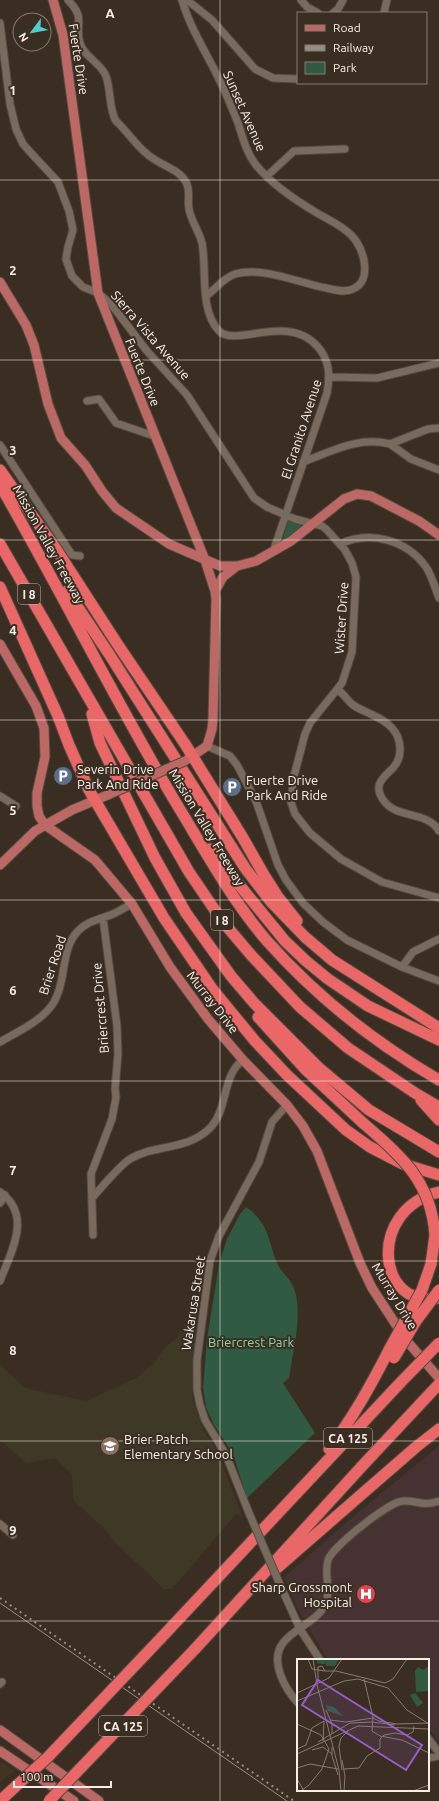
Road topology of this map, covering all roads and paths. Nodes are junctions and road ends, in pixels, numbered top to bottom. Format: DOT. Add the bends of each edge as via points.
graph roads {
  1 [pos="53,0"];
  2 [pos="68,0"];
  3 [pos="182,0"];
  4 [pos="187,0"];
  5 [pos="302,0"];
  6 [pos="343,0"];
  7 [pos="387,0"];
  8 [pos="316,12"];
  9 [pos="334,12"];
  10 [pos="384,12"];
  11 [pos="0,23"];
  12 [pos="297,79"];
  13 [pos="344,149"];
  14 [pos="267,176"];
  15 [pos="0,282"];
  16 [pos="98,293"];
  17 [pos="206,296"];
  18 [pos="439,363"];
  19 [pos="330,377"];
  20 [pos="87,401"];
  21 [pos="439,428"];
  22 [pos="154,436"];
  23 [pos="390,444"];
  24 [pos="0,445"];
  25 [pos="303,462"];
  26 [pos="0,470"];
  27 [pos="439,470"];
  28 [pos="0,485"];
  29 [pos="286,515"];
  30 [pos="313,524"];
  31 [pos="29,534"];
  32 [pos="439,535"];
  33 [pos="0,544"];
  34 [pos="340,544"];
  35 [pos="273,552"];
  36 [pos="80,556"];
  37 [pos="205,560"];
  38 [pos="237,566"];
  39 [pos="0,587"];
  40 [pos="215,592"];
  41 [pos="439,598"];
  42 [pos="0,644"];
  43 [pos="338,690"];
  44 [pos="86,696"];
  45 [pos="207,746"];
  46 [pos="189,759"];
  47 [pos="0,796"];
  48 [pos="95,800"];
  49 [pos="16,806"];
  50 [pos="182,813"];
  51 [pos="45,825"];
  52 [pos="439,831"];
  53 [pos="0,865"];
  54 [pos="439,898"];
  55 [pos="132,904"];
  56 [pos="103,918"];
  57 [pos="439,939"];
  58 [pos="402,967"];
  59 [pos="231,976"];
  60 [pos="360,976"];
  61 [pos="439,981"];
  62 [pos="439,1028"];
  63 [pos="439,1040"];
  64 [pos="0,1042"];
  65 [pos="243,1060"];
  66 [pos="436,1078"];
  67 [pos="415,1093"];
  68 [pos="287,1105"];
  69 [pos="439,1107"];
  70 [pos="439,1120"];
  71 [pos="439,1152"];
  72 [pos="439,1175"];
  73 [pos="439,1192"];
  74 [pos="2,1193"];
  75 [pos="92,1198"];
  76 [pos="0,1202"];
  77 [pos="93,1235"];
  78 [pos="0,1281"];
  79 [pos="439,1290"];
  80 [pos="439,1298"];
  81 [pos="439,1343"];
  82 [pos="391,1354"];
  83 [pos="439,1378"];
  84 [pos="439,1384"];
  85 [pos="439,1423"];
  86 [pos="439,1429"];
  87 [pos="416,1447"];
  88 [pos="295,1494"];
  89 [pos="439,1501"];
  90 [pos="0,1524"];
  91 [pos="13,1535"];
  92 [pos="240,1600"];
  93 [pos="300,1629"];
  94 [pos="319,1659"];
  95 [pos="297,1702"];
  96 [pos="0,1730"];
  97 [pos="429,1739"];
  98 [pos="0,1751"];
  99 [pos="439,1754"];
  100 [pos="429,1758"];
  101 [pos="13,1789"];
  102 [pos="0,1793"];
  103 [pos="0,1801"];
  104 [pos="49,1801"];
  105 [pos="74,1801"];
  106 [pos="99,1801"];
  1 -- 16 [label="main road, Fuerte Drive" via="63,35"];
  2 -- 17 [label="street, El Granito Avenue" via="79,15 80,44 106,76 116,121 147,155 187,182 190,213 203,248"];
  3 -- 14 [label="street, Sunset Avenue" via="191,27 221,85 245,145"];
  4 -- 12 [label="street" via="212,20 255,69 273,78"];
  5 -- 8 [label="street" via="307,7"];
  6 -- 9 [label="street"];
  7 -- 10 [label="street"];
  11 -- 16 [label="street, Sierra Vista Avenue" via="10,104 16,129 23,144 58,182 64,194 73,230 67,253 69,270 83,288"];
  13 -- 14 [label="street" via="294,151"];
  14 -- 17 [label="street, Sunset Avenue" via="300,203 343,228 353,237 362,253 364,277 353,290 345,291 263,273 244,272 224,280"];
  15 -- 37 [label="main road" via="28,330 36,351 52,416 66,445 85,465 116,508 169,544"];
  16 -- 22 [label="main road, Fuerte Drive"];
  16 -- 29 [label="street, Sierra Vista Avenue" via="111,304 147,351 187,396 250,494 262,504"];
  17 -- 19 [label="street, El Granito Avenue" via="211,319 222,334 233,336 282,330 299,333 320,349"];
  18 -- 19 [label="street" via="378,378"];
  19 -- 25 [label="street, El Granito Avenue"];
  20 -- 22 [label="street" via="99,399 116,423"];
  21 -- 23 [label="street" via="428,429"];
  22 -- 37 [label="main road, Fuerte Drive"];
  23 -- 25 [label="street" via="358,442"];
  23 -- 27 [label="street" via="411,459"];
  24 -- 36 [label="street" via="72,555"];
  25 -- 29 [label="street, El Granito Avenue"];
  26 -- 46 [label="highway" via="56,549"];
  28 -- 31 [label="highway, Mission Valley Freeway / I 8"];
  29 -- 30 [label="street, Wister Drive"];
  29 -- 35 [label="street, El Granito Avenue"];
  30 -- 32 [label="main road" via="344,499 362,494 420,521"];
  30 -- 34 [label="street, Wister Drive" via="326,529"];
  30 -- 35 [label="main road"];
  31 -- 50 [label="highway, Mission Valley Freeway / I 8"];
  31 -- 60 [label="highway" via="255,883 305,937 332,960"];
  33 -- 44 [label="highway, I 8"];
  34 -- 41 [label="street" via="350,539 376,538 394,541 426,567"];
  34 -- 43 [label="street, Wister Drive" via="355,570 357,592 352,652 347,672"];
  35 -- 38 [label="main road" via="256,561"];
  37 -- 38 [label="main road" via="220,566"];
  37 -- 40 [label="main road, Fuerte Drive"];
  38 -- 40 [label="main road" via="223,577"];
  39 -- 48 [label="highway"];
  40 -- 45 [label="main road, Fuerte Drive" via="214,718"];
  42 -- 51 [label="main road" via="36,706 44,728 45,757 37,800 39,816"];
  43 -- 52 [label="street" via="351,704 389,724 398,738 398,759 380,783 380,794 384,802 392,808 428,820"];
  43 -- 54 [label="street, Wister Drive" via="310,723 305,734 294,776 294,814 310,834 341,859 382,882"];
  44 -- 59 [label="highway" via="100,743 155,858 186,913"];
  44 -- 67 [label="highway, I 8" via="188,872 223,922 300,1007 348,1048"];
  45 -- 46 [label="main road"];
  45 -- 58 [label="street" via="230,756 237,765 256,801 278,864 303,903 347,940"];
  46 -- 48 [label="main road, bridge"];
  46 -- 60 [label="highway" via="278,897 321,946"];
  47 -- 49 [label="street"];
  48 -- 51 [label="main road"];
  48 -- 72 [label="highway" via="178,941 213,990 260,1046 324,1110 370,1147 403,1164"];
  50 -- 63 [label="highway" via="285,942 328,979 368,1006"];
  50 -- 66 [label="highway, Mission Valley Freeway / I 8" via="229,892 271,945 301,976 370,1036"];
  51 -- 53 [label="main road" via="35,831"];
  51 -- 55 [label="main road, Murray Drive" via="95,860"];
  55 -- 56 [label="street, Brier Road"];
  55 -- 65 [label="main road, Murray Drive" via="170,967 208,1019"];
  56 -- 64 [label="street, Brier Road" via="84,926 72,939 59,990 51,1006 38,1019"];
  56 -- 75 [label="street, Briercrest Drive" via="117,1026 118,1054 116,1097 91,1174"];
  57 -- 58 [label="street" via="413,952"];
  58 -- 61 [label="street"];
  59 -- 71 [label="highway" via="254,1003 319,1068 370,1110"];
  59 -- 82 [label="highway, bridge" via="259,1018 306,1070 396,1152 418,1178 430,1206 435,1235 431,1264 422,1290"];
  60 -- 62 [label="highway"];
  65 -- 68 [label="main road, Murray Drive"];
  65 -- 75 [label="street" via="237,1064 230,1076 223,1106 210,1128 200,1137 187,1143 130,1159"];
  67 -- 69 [label="highway, I 8"];
  67 -- 70 [label="highway"];
  68 -- 83 [label="main road, Murray Drive" via="310,1136 317,1151 372,1288 406,1340"];
  68 -- 93 [label="street, Wakarusa Street, bridge" via="272,1122 259,1162 219,1236 210,1261 197,1360 197,1391 205,1420 226,1455"];
  73 -- 80 [label="highway" via="423,1197 403,1212 390,1235 388,1254 392,1274 404,1290 421,1298"];
  74 -- 76 [label="street"];
  74 -- 78 [label="street" via="15,1209 18,1228"];
  75 -- 77 [label="street, Briercrest Drive"];
  79 -- 82 [label="highway, bridge"];
  81 -- 88 [label="highway, CA 125, bridge"];
  82 -- 88 [label="highway" via="347,1425"];
  84 -- 92 [label="highway, CA 125"];
  85 -- 87 [label="highway"];
  86 -- 87 [label="highway"];
  87 -- 92 [label="highway"];
  88 -- 101 [label="highway, CA 125, bridge" via="48,1757"];
  89 -- 93 [label="street" via="422,1504 403,1500 398,1502 343,1541 327,1561 328,1600 322,1610"];
  90 -- 91 [label="street"];
  92 -- 104 [label="highway, CA 125, bridge"];
  93 -- 94 [label="street, Wakarusa Street"];
  93 -- 95 [label="street" via="283,1643 278,1668 285,1686"];
  96 -- 106 [label="main road"];
  97 -- 99 [label="street"];
  98 -- 105 [label="main road"];
  99 -- 100 [label="street"];
  101 -- 102 [label="highway"];
  101 -- 103 [label="highway, CA 125"];
}
